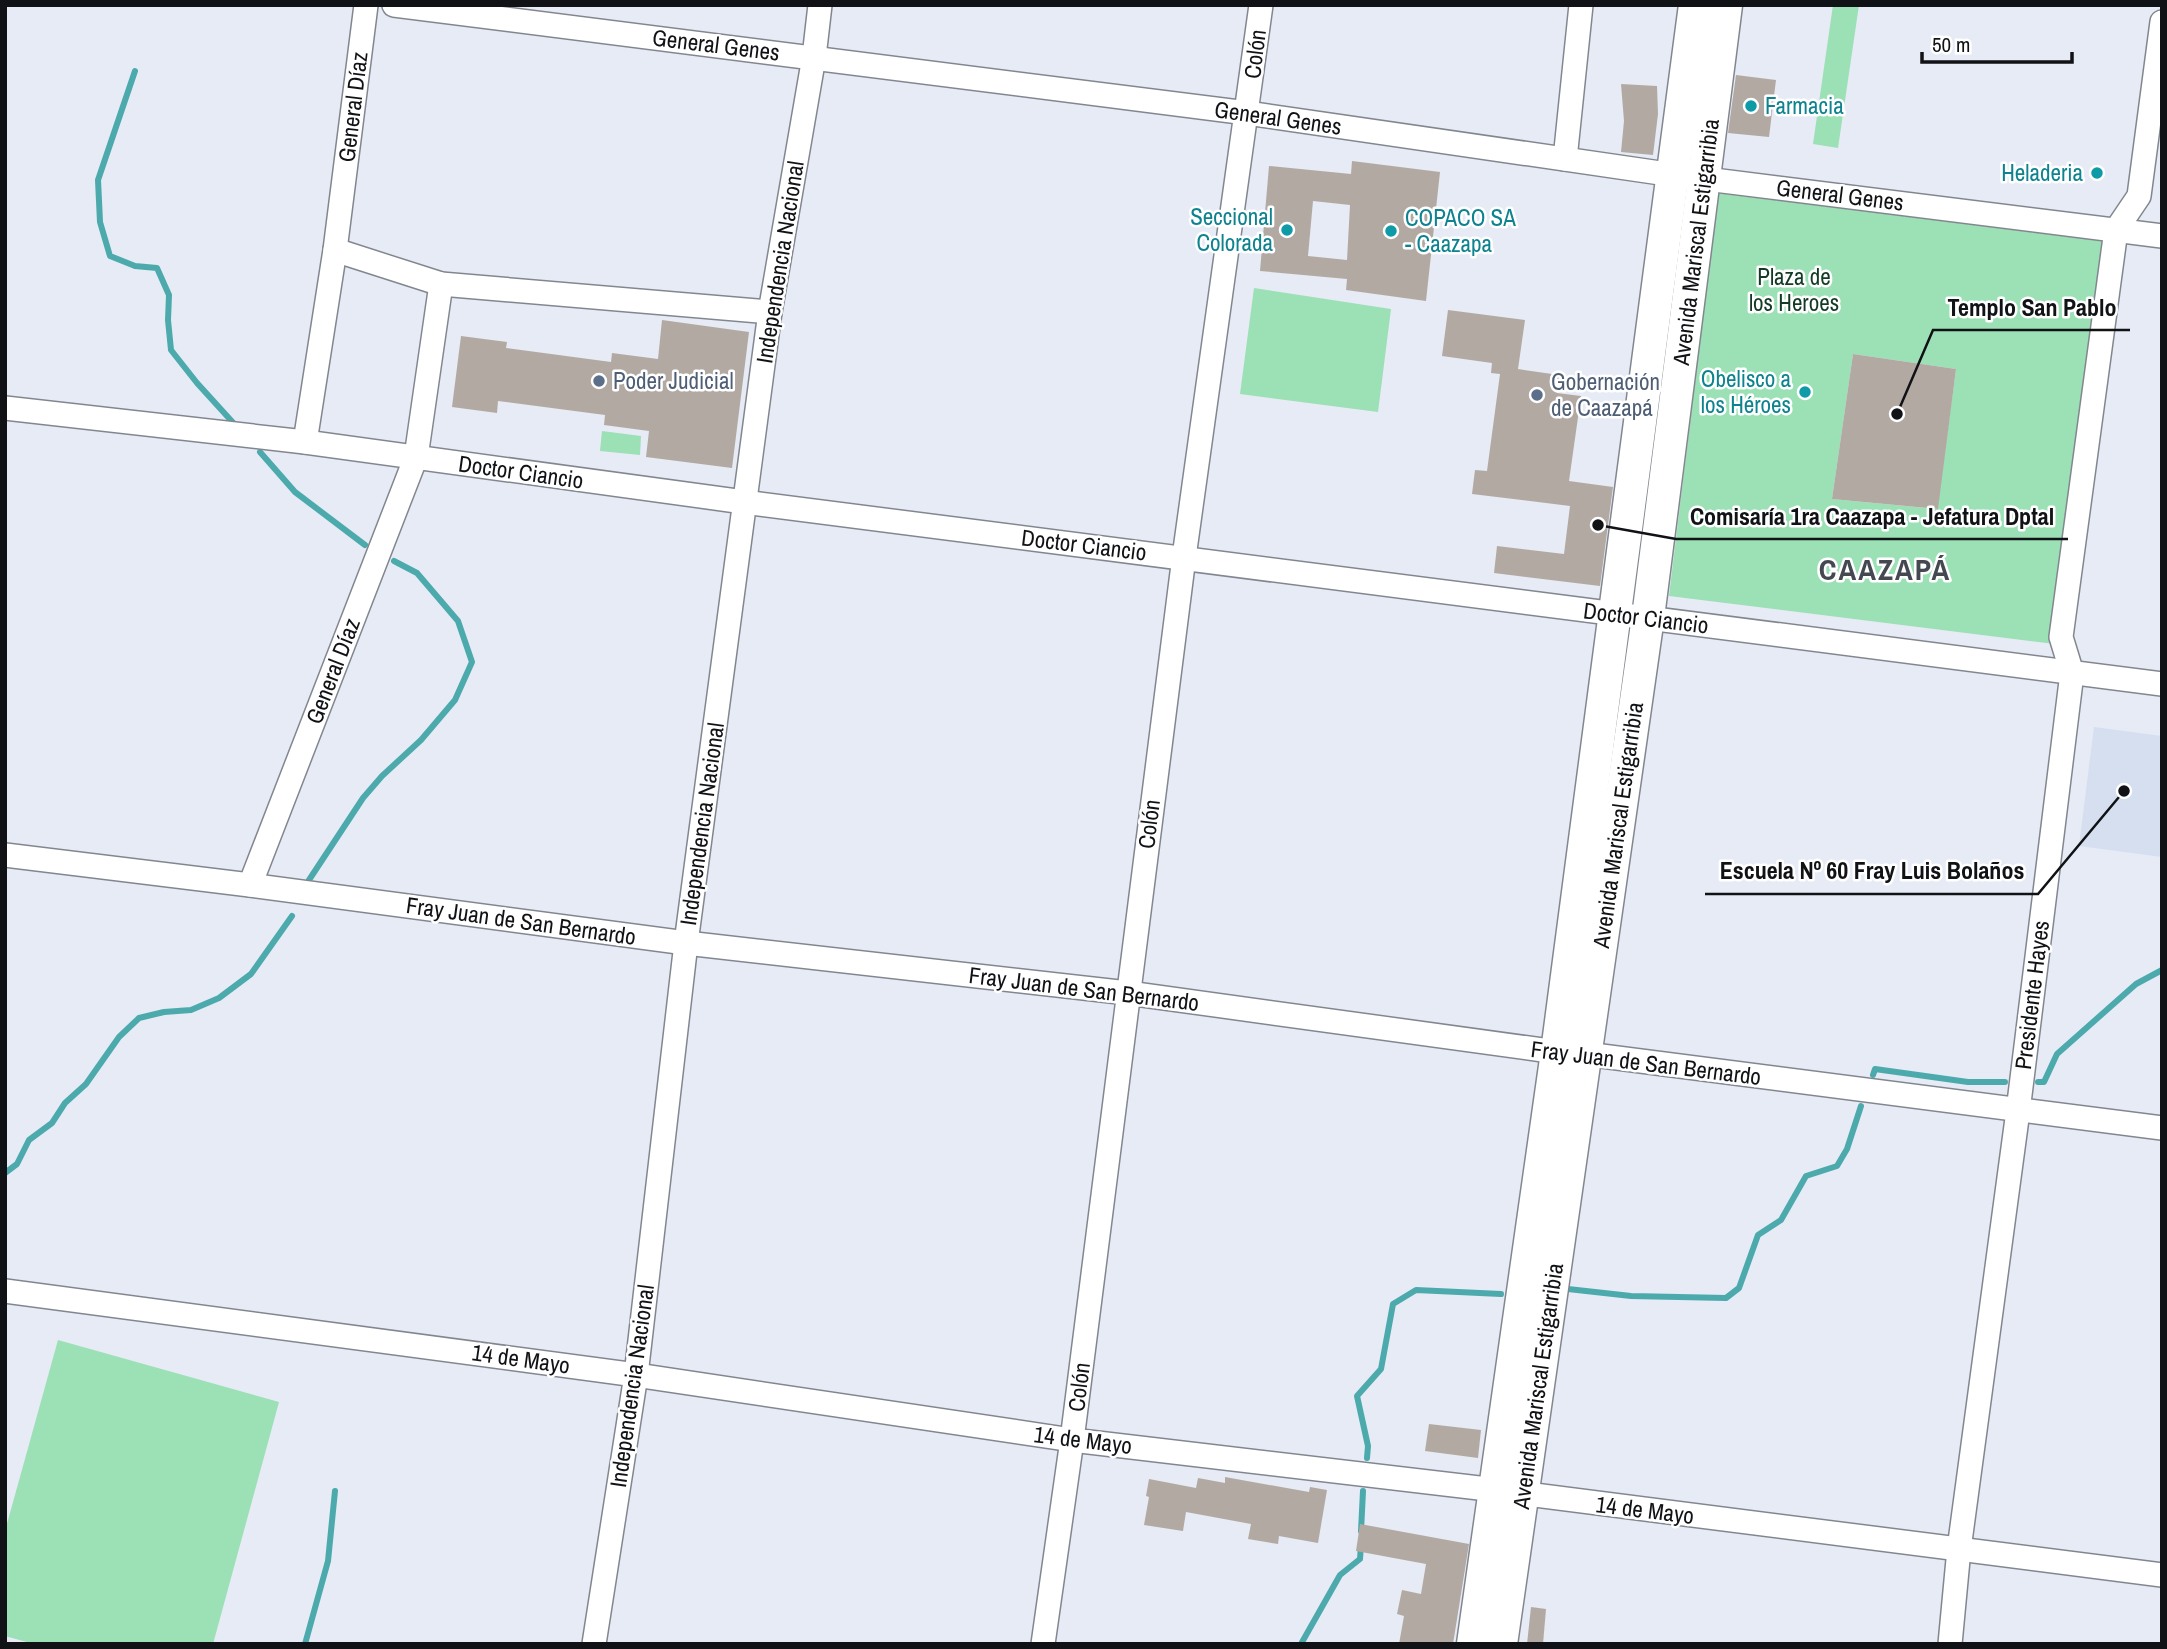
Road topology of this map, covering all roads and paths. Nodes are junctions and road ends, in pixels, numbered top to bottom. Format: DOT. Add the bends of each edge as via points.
graph roads {
  1 [pos="366,5"];
  2 [pos="394,5"];
  3 [pos="820,5"];
  4 [pos="1261,5"];
  5 [pos="1581,5"];
  6 [pos="1695,5"];
  7 [pos="1726,5"];
  8 [pos="2162,22"];
  9 [pos="814,57"];
  10 [pos="1247,113"];
  11 [pos="1565,159"];
  12 [pos="1674,175"];
  13 [pos="1705,178"];
  14 [pos="2116,230"];
  15 [pos="2162,236"];
  16 [pos="335,250"];
  17 [pos="441,284"];
  18 [pos="770,312"];
  19 [pos="5,408"];
  20 [pos="305,442"];
  21 [pos="416,457"];
  22 [pos="744,502"];
  23 [pos="1184,557"];
  24 [pos="1616,614"];
  25 [pos="1648,617"];
  26 [pos="2072,673"];
  27 [pos="2162,684"];
  28 [pos="5,855"];
  29 [pos="250,885"];
  30 [pos="686,943"];
  31 [pos="1128,993"];
  32 [pos="1572,1053"];
  33 [pos="2018,1111"];
  34 [pos="2162,1128"];
  35 [pos="5,1291"];
  36 [pos="636,1375"];
  37 [pos="1072,1440"];
  38 [pos="1509,1492"];
  39 [pos="1959,1549"];
  40 [pos="2162,1575"];
  41 [pos="594,1644"];
  42 [pos="1043,1644"];
  43 [pos="1473,1644"];
  44 [pos="1501,1644"];
  45 [pos="1950,1644"];
  1 -- 16 [label="street, General Díaz"];
  2 -- 9 [label="street, General Genes"];
  3 -- 9 [label="street, Independencia Nacional"];
  4 -- 10 [label="street, Colón"];
  5 -- 11 [label="street"];
  6 -- 12 [label="main road, Avenida Mariscal Estigarribia"];
  7 -- 13 [label="main road, Avenida Mariscal Estigarribia"];
  8 -- 14 [label="street, Presidente Hayes" via="2139,196"];
  9 -- 10 [label="street, General Genes"];
  9 -- 18 [label="street, Independencia Nacional"];
  10 -- 11 [label="street, General Genes"];
  10 -- 23 [label="street, Colón"];
  11 -- 12 [label="street, General Genes"];
  12 -- 13 [label="street, General Genes"];
  12 -- 24 [label="main road, Avenida Mariscal Estigarribia"];
  13 -- 14 [label="street, General Genes"];
  13 -- 25 [label="main road, Avenida Mariscal Estigarribia"];
  14 -- 15 [label="street, General Genes"];
  14 -- 26 [label="street, Presidente Hayes" via="2061,637"];
  16 -- 17 [label="street"];
  16 -- 20 [label="street, General Díaz"];
  17 -- 18 [label="street"];
  17 -- 21 [label="street, General Díaz"];
  18 -- 22 [label="street, Independencia Nacional"];
  19 -- 20 [label="street, Doctor Ciancio"];
  20 -- 21 [label="street, Doctor Ciancio"];
  21 -- 22 [label="street, Doctor Ciancio"];
  21 -- 29 [label="street, General Díaz"];
  22 -- 23 [label="street, Doctor Ciancio"];
  22 -- 30 [label="street, Independencia Nacional"];
  23 -- 24 [label="street, Doctor Ciancio"];
  23 -- 31 [label="street, Colón"];
  24 -- 25 [label="street, Doctor Ciancio"];
  24 -- 32 [label="main road, Avenida Mariscal Estigarribia"];
  25 -- 26 [label="street, Doctor Ciancio"];
  25 -- 32 [label="main road, Avenida Mariscal Estigarribia"];
  26 -- 27 [label="street, Doctor Ciancio"];
  26 -- 33 [label="street, Presidente Hayes"];
  28 -- 29 [label="street, Fray Juan de San Bernardo"];
  29 -- 30 [label="street, Fray Juan de San Bernardo"];
  30 -- 31 [label="street, Fray Juan de San Bernardo"];
  30 -- 36 [label="street, Independencia Nacional"];
  31 -- 32 [label="street, Fray Juan de San Bernardo"];
  31 -- 37 [label="street, Colón"];
  32 -- 33 [label="street, Fray Juan de San Bernardo"];
  32 -- 38 [label="main road, Avenida Mariscal Estigarribia"];
  33 -- 34 [label="street, Fray Juan de San Bernardo"];
  33 -- 39 [label="street, Presidente Hayes"];
  35 -- 36 [label="street, 14 de Mayo"];
  36 -- 37 [label="street, 14 de Mayo"];
  36 -- 41 [label="street, Independencia Nacional"];
  37 -- 38 [label="street, 14 de Mayo"];
  37 -- 42 [label="street, Colón"];
  38 -- 39 [label="street, 14 de Mayo"];
  38 -- 43 [label="main road, Avenida Mariscal Estigarribia"];
  38 -- 44 [label="main road, Avenida Mariscal Estigarribia"];
  39 -- 40 [label="street, 14 de Mayo"];
  39 -- 45 [label="street, Presidente Hayes"];
}
